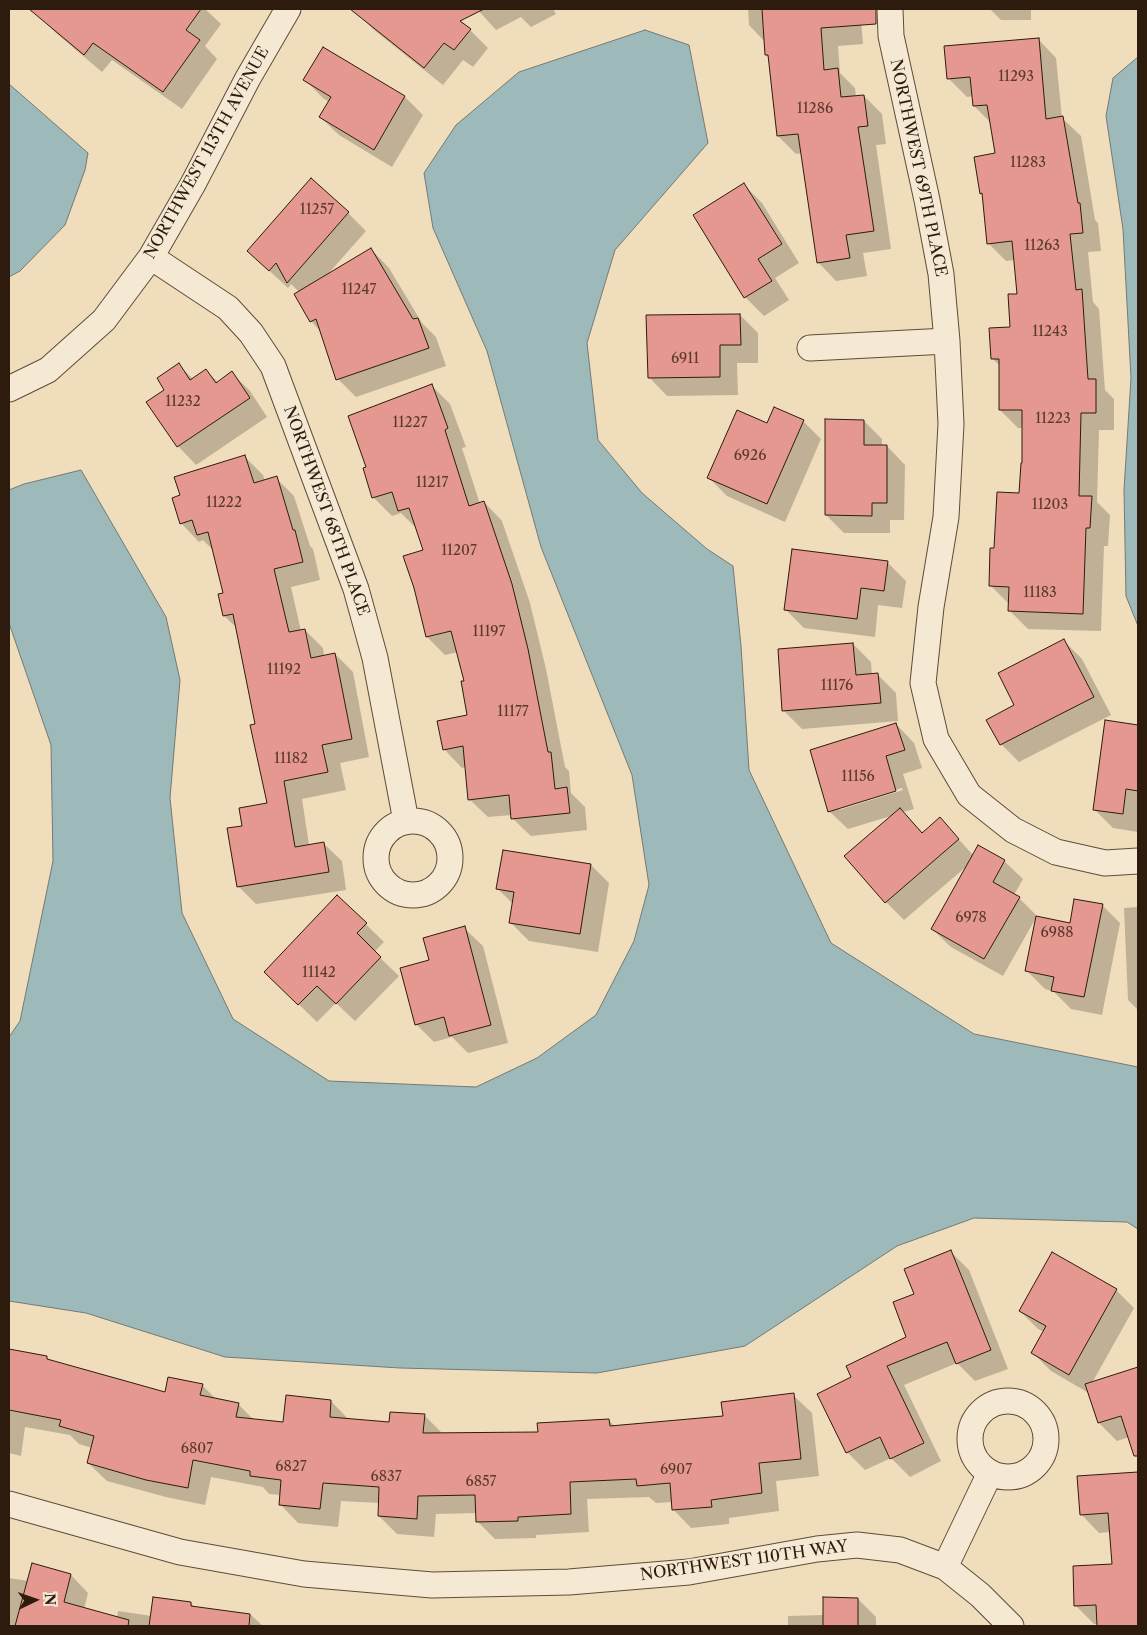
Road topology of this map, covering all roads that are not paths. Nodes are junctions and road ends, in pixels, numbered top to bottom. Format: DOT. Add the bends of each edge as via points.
graph roads {
  1 [pos="288,9"];
  2 [pos="890,9"];
  3 [pos="151,257"];
  4 [pos="947,341"];
  5 [pos="810,348"];
  6 [pos="9,389"];
  7 [pos="406,821"];
  8 [pos="1138,861"];
  9 [pos="990,1473"];
  10 [pos="9,1504"];
  11 [pos="945,1566"];
  12 [pos="1011,1626"];
  1 -- 3 [label="street, NORTHWEST 113TH AVENUE"];
  2 -- 4 [label="street, NORTHWEST 69TH PLACE" via="891,36 941,274"];
  3 -- 6 [label="street, NORTHWEST 113TH AVENUE" via="104,320 48,370"];
  3 -- 7 [label="street, NORTHWEST 68TH PLACE" via="228,308 252,333 273,366 356,588 375,658"];
  4 -- 5 [label="street"];
  4 -- 8 [label="street, NORTHWEST 69TH PLACE" via="951,424 946,517 922,683 936,739 969,795 1013,830 1056,852 1106,863"];
  9 -- 11 [label="street"];
  10 -- 11 [label="street, NORTHWEST 110TH WAY" via="180,1552 304,1574 432,1585 569,1582 689,1572 857,1545 900,1550"];
  11 -- 12 [label="street"];
}
